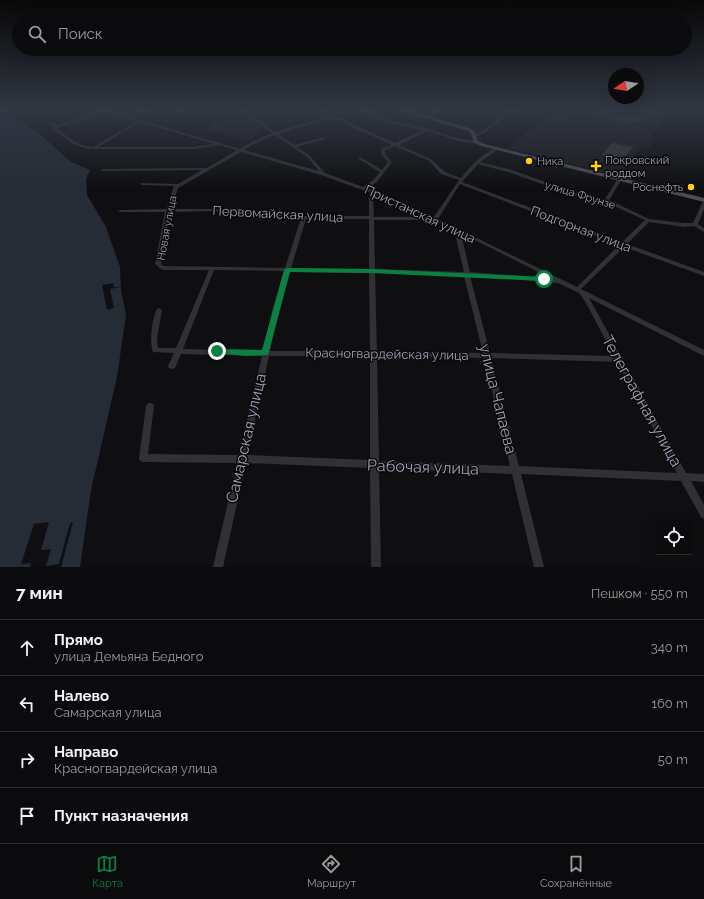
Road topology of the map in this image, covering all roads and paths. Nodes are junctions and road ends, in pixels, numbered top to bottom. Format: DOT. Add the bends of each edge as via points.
graph roads {
  1 [pos="65,135"];
  2 [pos="115,135"];
  3 [pos="190,135"];
  4 [pos="271,135"];
  5 [pos="280,135"];
  6 [pos="374,135"];
  7 [pos="415,135"];
  8 [pos="445,135"];
  9 [pos="474,136"];
  10 [pos="324,138"];
  11 [pos="476,142"];
  12 [pos="220,144"];
  13 [pos="395,145"];
  14 [pos="295,146"];
  15 [pos="95,147"];
  16 [pos="498,148"];
  17 [pos="241,150"];
  18 [pos="359,158"];
  19 [pos="478,164"];
  20 [pos="209,168"];
  21 [pos="103,170"];
  22 [pos="382,172"];
  23 [pos="323,174"];
  24 [pos="620,179"];
  25 [pos="460,180"];
  26 [pos="143,184"];
  27 [pos="178,185"];
  28 [pos="365,188"];
  29 [pos="376,192"];
  30 [pos="606,201"];
  31 [pos="704,202"];
  32 [pos="168,210"];
  33 [pos="120,211"];
  34 [pos="304,217"];
  35 [pos="371,219"];
  36 [pos="435,219"];
  37 [pos="648,220"];
  38 [pos="695,224"];
  39 [pos="704,230"];
  40 [pos="464,233"];
  41 [pos="624,245"];
  42 [pos="212,269"];
  43 [pos="287,270"];
  44 [pos="372,271"];
  45 [pos="467,274"];
  46 [pos="704,274"];
  47 [pos="561,281"];
  48 [pos="578,289"];
  49 [pos="159,310"];
  50 [pos="179,351"];
  51 [pos="266,353"];
  52 [pos="372,353"];
  53 [pos="704,353"];
  54 [pos="488,356"];
  55 [pos="618,359"];
  56 [pos="172,366"];
  57 [pos="150,406"];
  58 [pos="242,459"];
  59 [pos="374,465"];
  60 [pos="515,470"];
  61 [pos="684,477"];
  62 [pos="704,478"];
  63 [pos="704,514"];
  64 [pos="218,567"];
  65 [pos="376,567"];
  66 [pos="539,567"];
  1 -- 15 [label="street" via="81,146"];
  2 -- 15 [label="street"];
  3 -- 12 [label="street, Пристанская улица"];
  4 -- 17 [label="street, Новая улица"];
  5 -- 14 [label="street"];
  6 -- 13 [label="street, Подгорная улица"];
  7 -- 13 [label="street"];
  8 -- 11 [label="street"];
  9 -- 11 [label="main road"];
  10 -- 14 [label="street"];
  11 -- 16 [label="main road"];
  12 -- 15 [label="street" via="193,148"];
  12 -- 17 [label="street, Пристанская улица"];
  13 -- 22 [label="street" via="383,148 383,154 390,162"];
  13 -- 25 [label="street, Подгорная улица" via="430,160 442,174"];
  14 -- 23 [label="street" via="308,156"];
  16 -- 19 [label="street" via="485,155"];
  16 -- 24 [label="main road"];
  17 -- 20 [label="street, Новая улица"];
  17 -- 23 [label="street, Пристанская улица"];
  18 -- 22 [label="street"];
  19 -- 25 [label="street"];
  19 -- 30 [label="street, улица Фрунзе" via="510,171 574,194"];
  20 -- 21 [label="street"];
  20 -- 27 [label="street, Новая улица"];
  22 -- 28 [label="street"];
  23 -- 28 [label="street, Пристанская улица"];
  24 -- 30 [label="street"];
  24 -- 31 [label="main road"];
  25 -- 36 [label="street"];
  25 -- 41 [label="street, Подгорная улица"];
  26 -- 27 [label="street"];
  27 -- 32 [label="street, Новая улица" via="174,189"];
  28 -- 29 [label="street, Пристанская улица"];
  29 -- 35 [label="street" via="370,195"];
  29 -- 36 [label="street, Пристанская улица"];
  30 -- 37 [label="street, улица Фрунзе"];
  31 -- 38 [label="street"];
  32 -- 33 [label="street, Первомайская улица"];
  32 -- 34 [label="street, Первомайская улица" via="214,210"];
  32 -- 42 [label="street, Новая улица" via="158,264 163,268"];
  34 -- 35 [label="street, Первомайская улица"];
  34 -- 43 [label="street, Самарская улица"];
  35 -- 36 [label="street, Первомайская улица"];
  35 -- 44 [label="street"];
  36 -- 40 [label="street, Пристанская улица"];
  37 -- 38 [label="street, улица Фрунзе"];
  37 -- 41 [label="street"];
  38 -- 39 [label="street"];
  40 -- 45 [label="street, улица Чапаева" via="459,238"];
  40 -- 47 [label="street, Пристанская улица"];
  41 -- 46 [label="street, Подгорная улица"];
  41 -- 48 [label="street"];
  42 -- 43 [label="street"];
  42 -- 50 [label="street"];
  43 -- 44 [label="street"];
  43 -- 51 [label="street, Самарская улица"];
  44 -- 45 [label="street"];
  44 -- 52 [label="street"];
  45 -- 47 [label="street"];
  45 -- 54 [label="street, улица Чапаева"];
  47 -- 48 [label="street, Пристанская улица"];
  48 -- 53 [label="street, Пристанская улица"];
  48 -- 55 [label="street, Телеграфная улица" via="589,302"];
  49 -- 50 [label="street, Красногвардейская улица" via="154,338 155,350"];
  50 -- 51 [label="street, Красногвардейская улица"];
  50 -- 56 [label="street"];
  51 -- 52 [label="street, Красногвардейская улица"];
  51 -- 58 [label="street, Самарская улица"];
  52 -- 54 [label="street, Красногвардейская улица"];
  52 -- 59 [label="street"];
  54 -- 55 [label="street, Красногвардейская улица"];
  54 -- 60 [label="street, улица Чапаева"];
  55 -- 61 [label="street, Телеграфная улица"];
  57 -- 58 [label="street, Рабочая улица" via="142,458"];
  58 -- 59 [label="street, Рабочая улица"];
  58 -- 64 [label="street, Самарская улица"];
  59 -- 60 [label="street, Рабочая улица"];
  59 -- 65 [label="street"];
  60 -- 61 [label="street, Рабочая улица"];
  60 -- 66 [label="street, улица Чапаева"];
  61 -- 62 [label="street, Рабочая улица"];
  61 -- 63 [label="street, Телеграфная улица"];
}
